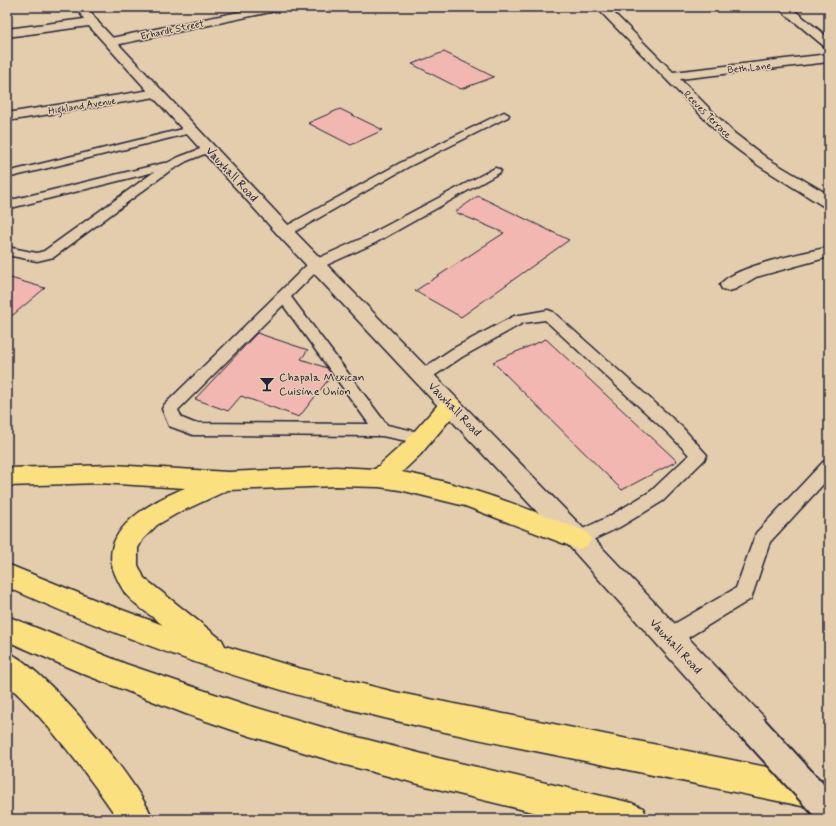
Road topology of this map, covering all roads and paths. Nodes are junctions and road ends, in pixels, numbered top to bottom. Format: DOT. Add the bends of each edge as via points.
graph roads {
  1 [pos="82,7"];
  2 [pos="280,7"];
  3 [pos="602,7"];
  4 [pos="783,7"];
  5 [pos="92,22"];
  6 [pos="7,33"];
  7 [pos="111,42"];
  8 [pos="829,44"];
  9 [pos="829,58"];
  10 [pos="670,76"];
  11 [pos="157,93"];
  12 [pos="504,115"];
  13 [pos="7,117"];
  14 [pos="191,130"];
  15 [pos="208,149"];
  16 [pos="174,163"];
  17 [pos="495,171"];
  18 [pos="7,175"];
  19 [pos="829,202"];
  20 [pos="7,205"];
  21 [pos="285,232"];
  22 [pos="7,251"];
  23 [pos="829,252"];
  24 [pos="315,264"];
  25 [pos="729,285"];
  26 [pos="283,296"];
  27 [pos="423,376"];
  28 [pos="450,405"];
  29 [pos="382,430"];
  30 [pos="422,438"];
  31 [pos="829,467"];
  32 [pos="7,477"];
  33 [pos="380,478"];
  34 [pos="227,481"];
  35 [pos="578,539"];
  36 [pos="7,575"];
  37 [pos="7,628"];
  38 [pos="669,638"];
  39 [pos="224,659"];
  40 [pos="7,665"];
  41 [pos="829,795"];
  42 [pos="829,811"];
  43 [pos="137,819"];
  44 [pos="632,819"];
  1 -- 5 [label="street, Vauxhall Road"];
  2 -- 7 [label="street, Erhardt Street"];
  3 -- 10 [label="street, Reeves Terrace"];
  4 -- 8 [label="street"];
  5 -- 6 [label="street"];
  5 -- 7 [label="street, Vauxhall Road"];
  7 -- 11 [label="street, Vauxhall Road"];
  9 -- 10 [label="street, Beth Lane"];
  10 -- 19 [label="street, Reeves Terrace" via="729,136 763,162"];
  11 -- 13 [label="street, Highland Avenue"];
  11 -- 14 [label="street, Vauxhall Road"];
  12 -- 21 [label="lane" via="404,166"];
  14 -- 15 [label="street, Vauxhall Road"];
  14 -- 18 [label="lane"];
  15 -- 16 [label="lane"];
  15 -- 21 [label="street, Vauxhall Road"];
  16 -- 20 [label="lane"];
  16 -- 22 [label="lane" via="49,254 37,257"];
  17 -- 24 [label="lane" via="370,240"];
  21 -- 24 [label="street, Vauxhall Road"];
  23 -- 25 [label="street" via="750,273"];
  24 -- 26 [label="lane"];
  24 -- 27 [label="street, Vauxhall Road"];
  26 -- 29 [label="lane"];
  26 -- 29 [label="lane" via="170,409 175,422 193,428"];
  27 -- 28 [label="street, Vauxhall Road"];
  27 -- 35 [label="lane" via="457,353 519,319 548,315 699,455 657,496 614,522"];
  28 -- 30 [label="highway"];
  28 -- 35 [label="street, Vauxhall Road"];
  29 -- 30 [label="lane"];
  30 -- 33 [label="highway"];
  31 -- 38 [label="lane" via="762,538 744,593"];
  32 -- 34 [label="highway" via="113,474"];
  33 -- 34 [label="highway"];
  33 -- 35 [label="highway" via="455,493"];
  34 -- 39 [label="highway" via="167,507 141,524 126,543 124,553 124,565 135,586"];
  35 -- 38 [label="street, Vauxhall Road"];
  36 -- 39 [label="highway" via="113,619"];
  37 -- 44 [label="highway" via="113,672 260,724 466,781"];
  38 -- 42 [label="street, Vauxhall Road, bridge"];
  39 -- 41 [label="highway" via="410,710"];
  40 -- 43 [label="highway" via="73,732"];
}
